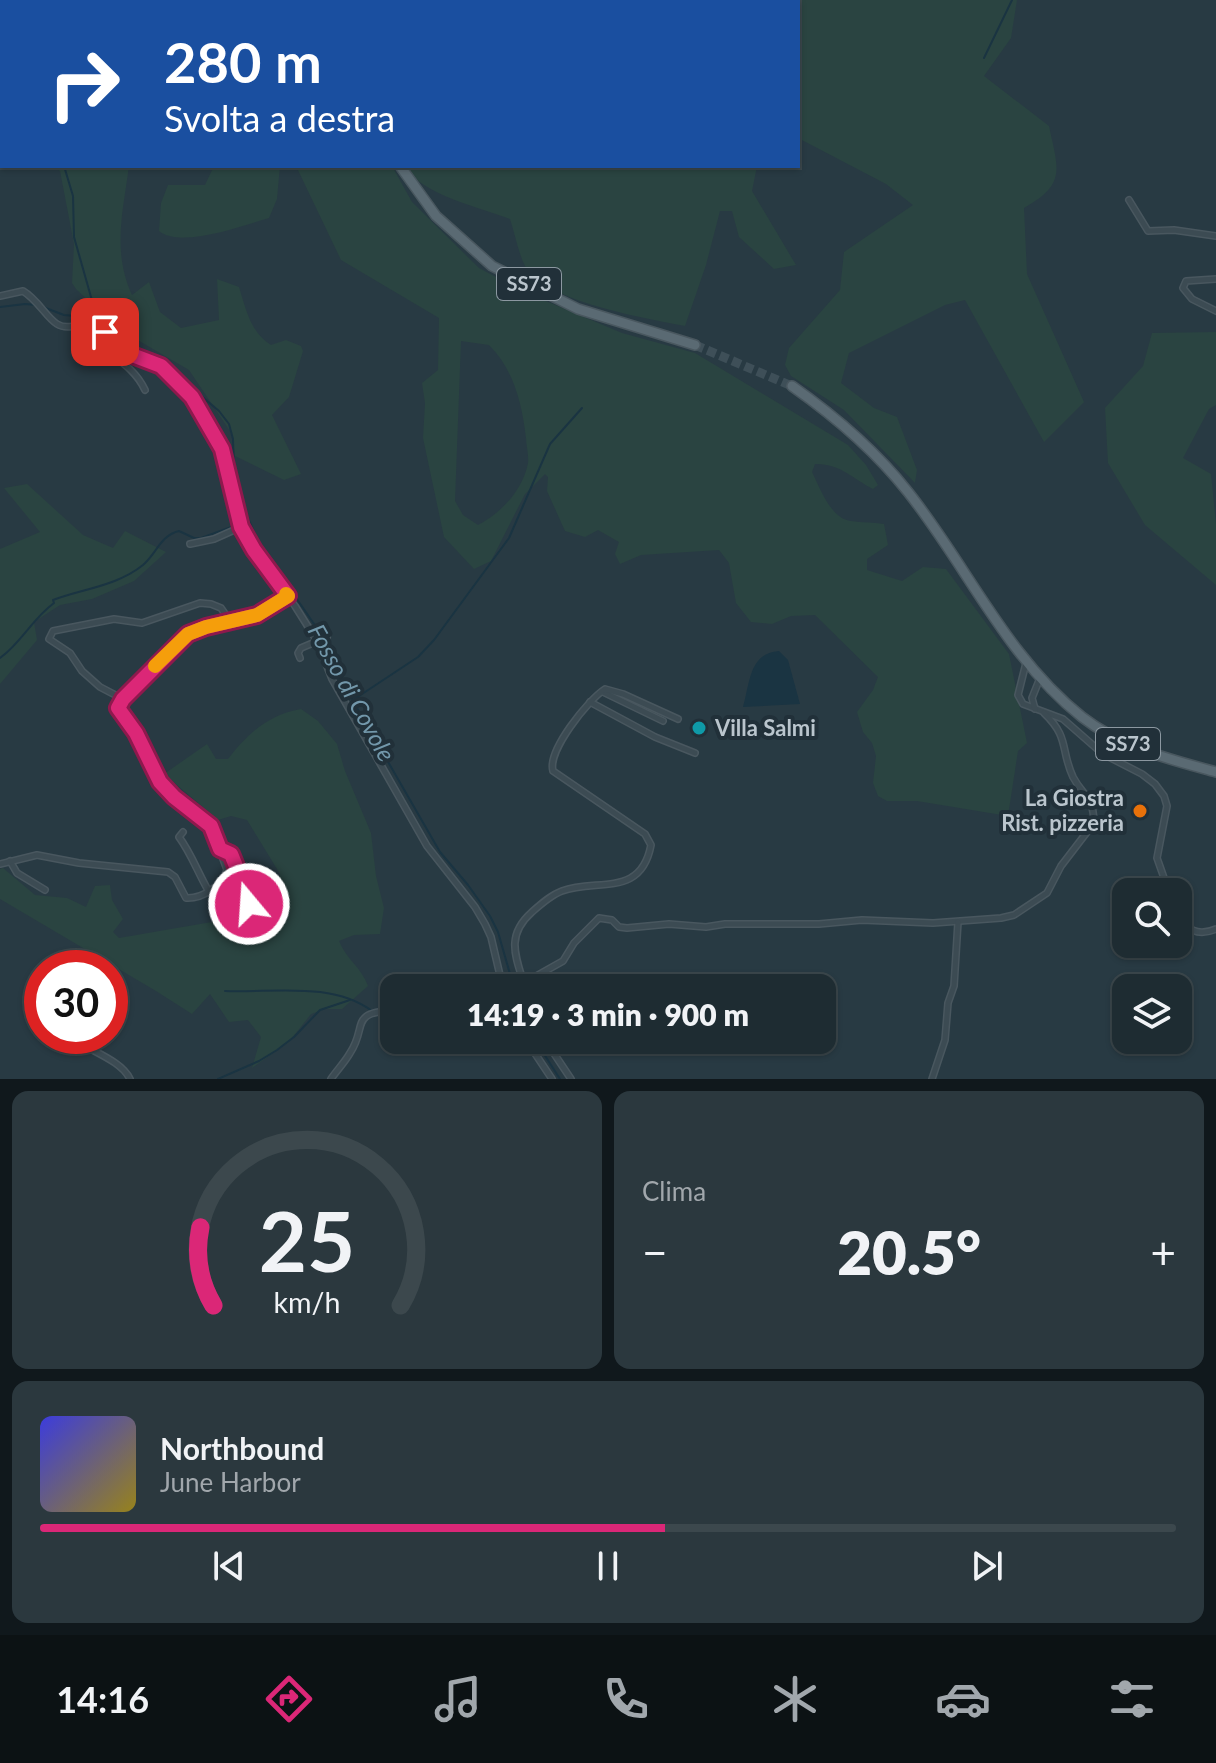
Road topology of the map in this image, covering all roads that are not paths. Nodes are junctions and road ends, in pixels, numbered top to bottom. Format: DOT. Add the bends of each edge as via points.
graph roads {
  1 [pos="401,168"];
  2 [pos="1129,200"];
  3 [pos="1216,236"];
  4 [pos="1216,279"];
  5 [pos="0,296"];
  6 [pos="1216,311"];
  7 [pos="96,325"];
  8 [pos="695,345"];
  9 [pos="792,386"];
  10 [pos="145,390"];
  11 [pos="241,527"];
  12 [pos="190,544"];
  13 [pos="288,596"];
  14 [pos="230,621"];
  15 [pos="322,640"];
  16 [pos="300,658"];
  17 [pos="1026,661"];
  18 [pos="1040,678"];
  19 [pos="1023,681"];
  20 [pos="602,691"];
  21 [pos="1034,691"];
  22 [pos="1052,692"];
  23 [pos="123,699"];
  24 [pos="590,702"];
  25 [pos="1035,710"];
  26 [pos="1044,713"];
  27 [pos="678,719"];
  28 [pos="663,721"];
  29 [pos="695,753"];
  30 [pos="1216,772"];
  31 [pos="183,832"];
  32 [pos="220,849"];
  33 [pos="10,861"];
  34 [pos="0,864"];
  35 [pos="1164,878"];
  36 [pos="45,890"];
  37 [pos="208,890"];
  38 [pos="249,904"];
  39 [pos="958,922"];
  40 [pos="1216,929"];
  41 [pos="1192,931"];
  42 [pos="500,974"];
  43 [pos="518,974"];
  44 [pos="541,974"];
  45 [pos="380,1012"];
  46 [pos="100,1054"];
  47 [pos="535,1054"];
  48 [pos="554,1054"];
  49 [pos="130,1079"];
  50 [pos="331,1079"];
  51 [pos="552,1079"];
  52 [pos="571,1079"];
  53 [pos="932,1079"];
  1 -- 8 [label="main road, SS73" via="436,216 492,266 578,309"];
  2 -- 3 [label="street" via="1148,231"];
  4 -- 6 [label="street" via="1186,281 1183,288"];
  5 -- 7 [label="street" via="23,291 55,323"];
  7 -- 10 [label="street" via="91,338 139,376"];
  7 -- 11 [label="street" via="127,353 161,366 192,397 222,449"];
  9 -- 17 [label="main road, SS73" via="871,449 909,493"];
  11 -- 12 [label="street"];
  11 -- 13 [label="street"];
  13 -- 14 [label="street" via="257,615"];
  13 -- 15 [label="street"];
  14 -- 23 [label="street" via="188,634"];
  14 -- 23 [label="street" via="221,608 200,603 142,623 114,619 53,631 49,639 100,687"];
  15 -- 16 [label="street" via="301,648"];
  15 -- 42 [label="street" via="332,679 427,846 485,924"];
  17 -- 18 [label="main road, SS73"];
  17 -- 19 [label="street"];
  18 -- 19 [label="street"];
  18 -- 21 [label="street"];
  18 -- 22 [label="main road, SS73"];
  19 -- 25 [label="street" via="1020,700"];
  20 -- 24 [label="street"];
  20 -- 27 [label="street" via="623,694"];
  20 -- 28 [label="street"];
  21 -- 22 [label="street"];
  21 -- 25 [label="street"];
  22 -- 30 [label="main road, SS73" via="1118,740"];
  23 -- 32 [label="street" via="118,708 160,782 211,826"];
  24 -- 29 [label="street"];
  24 -- 43 [label="street" via="555,753 553,771 645,834 650,852 625,882 564,890 528,916 514,933"];
  25 -- 26 [label="street"];
  26 -- 35 [label="street" via="1063,719 1087,743 1142,774 1164,796 1167,818 1157,858"];
  26 -- 39 [label="street" via="1063,735 1072,774 1091,799 1094,823 1035,903 1014,915"];
  31 -- 37 [label="street" via="179,837"];
  32 -- 37 [label="street" via="227,870"];
  32 -- 38 [label="street" via="231,854"];
  33 -- 34 [label="street"];
  33 -- 36 [label="street" via="17,873"];
  33 -- 37 [label="street" via="37,855 168,872 186,898"];
  39 -- 44 [label="street" via="627,928 599,918 563,961"];
  39 -- 53 [label="street" via="954,986"];
  40 -- 41 [label="street"];
  45 -- 50 [label="street" via="363,1018 352,1052"];
  46 -- 49 [label="street" via="126,1070"];
  47 -- 51 [label="street"];
  48 -- 52 [label="street"];
}
